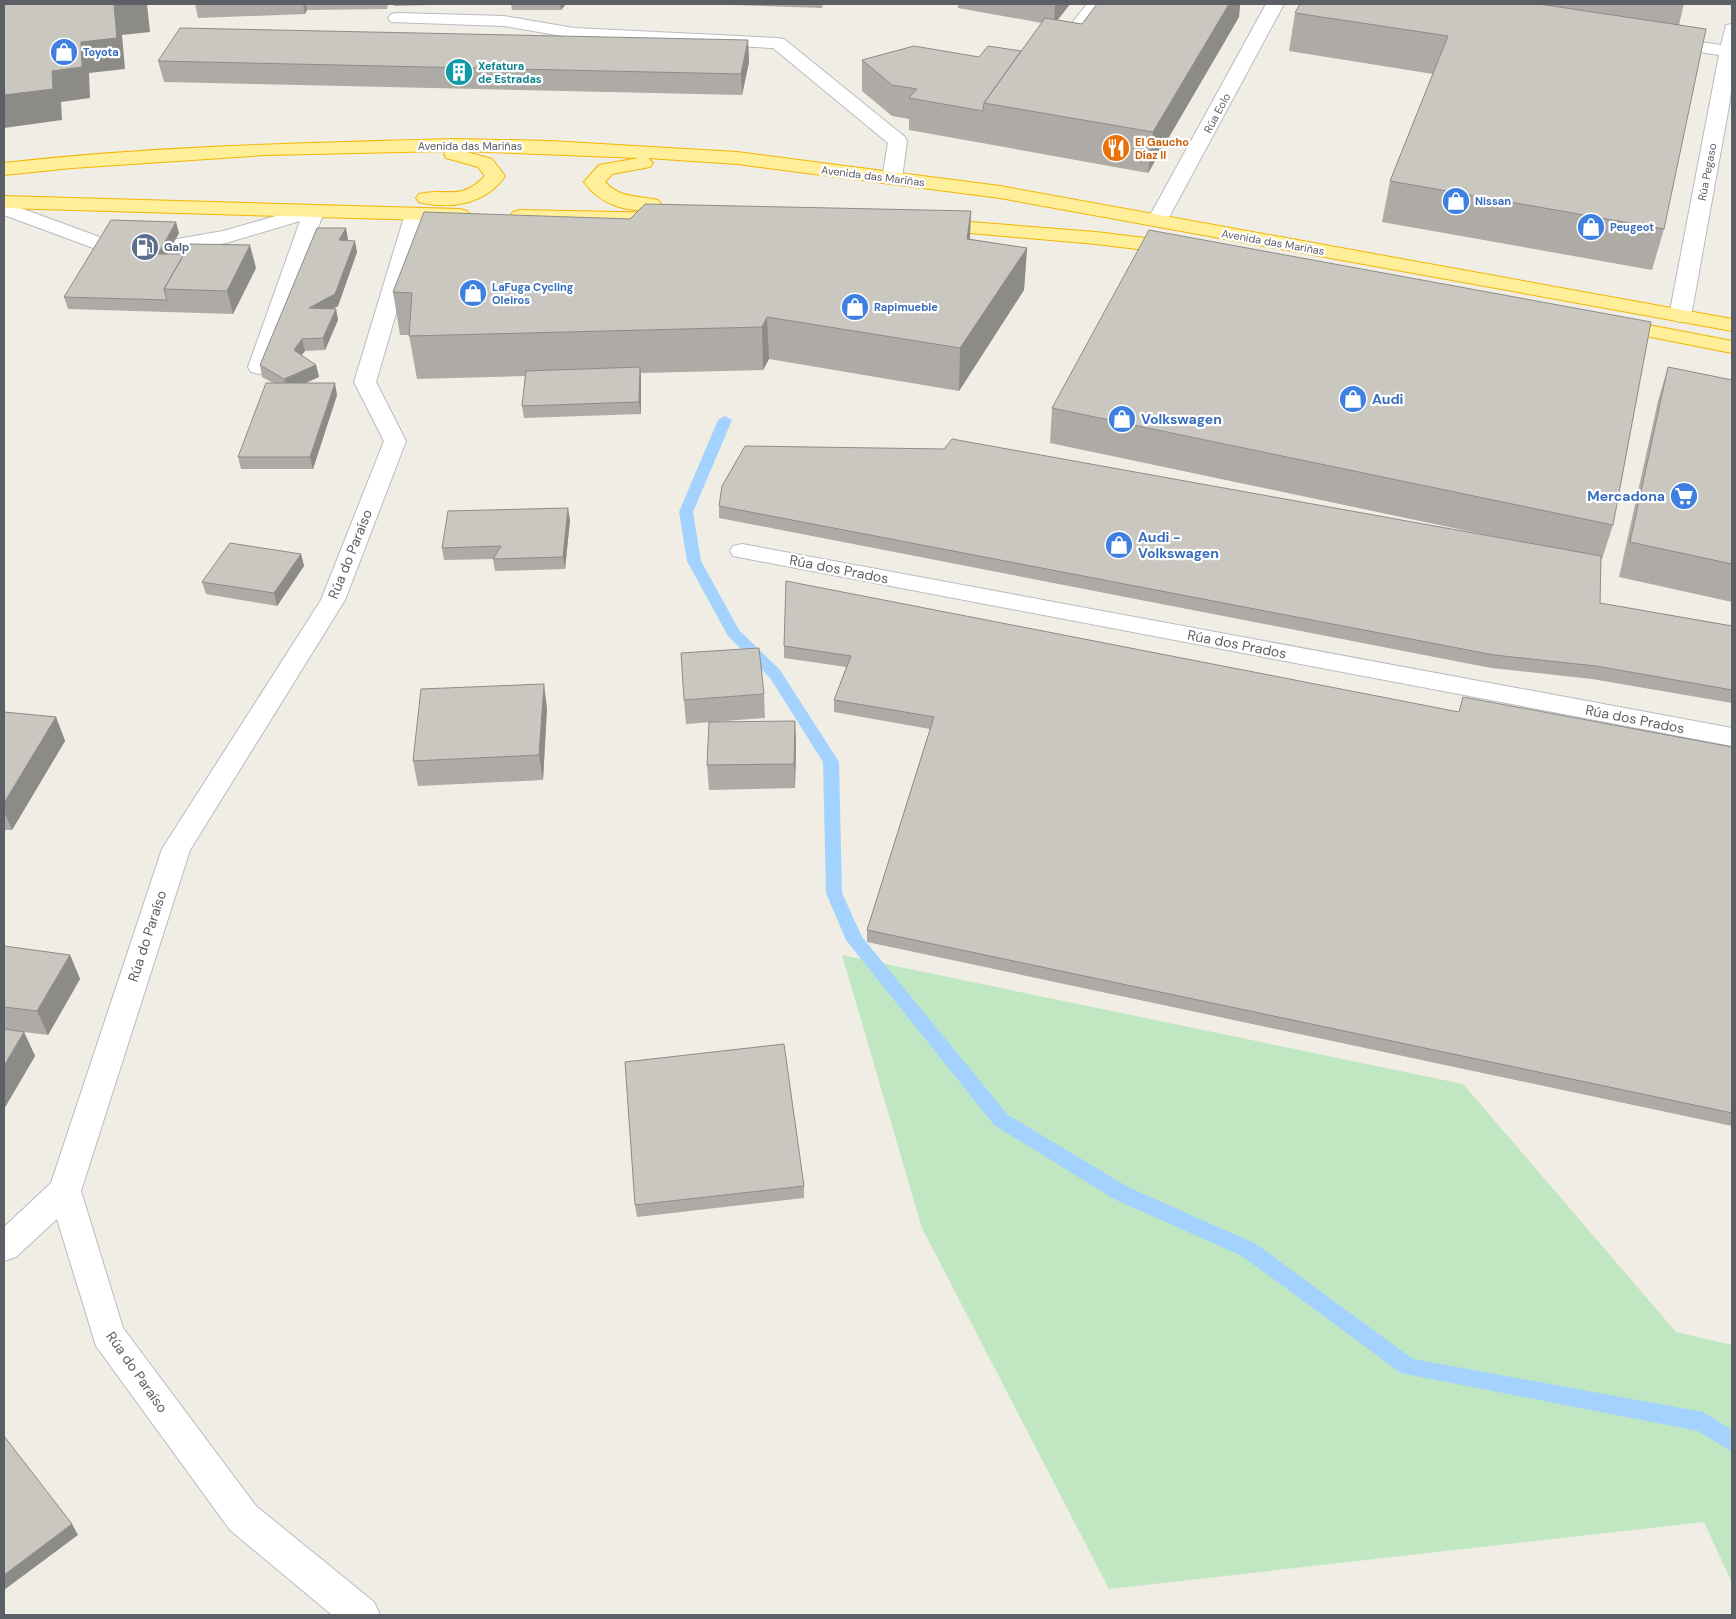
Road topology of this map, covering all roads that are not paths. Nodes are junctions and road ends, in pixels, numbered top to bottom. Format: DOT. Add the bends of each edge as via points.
graph roads {
  1 [pos="1096,4"];
  2 [pos="1271,4"];
  3 [pos="398,18"];
  4 [pos="1732,28"];
  5 [pos="1652,39"];
  6 [pos="1061,48"];
  7 [pos="1728,50"];
  8 [pos="1726,107"];
  9 [pos="266,149"];
  10 [pos="4,169"];
  11 [pos="822,169"];
  12 [pos="892,178"];
  13 [pos="4,202"];
  14 [pos="90,204"];
  15 [pos="4,208"];
  16 [pos="314,211"];
  17 [pos="416,214"];
  18 [pos="475,215"];
  19 [pos="505,216"];
  20 [pos="1156,221"];
  21 [pos="914,223"];
  22 [pos="1201,251"];
  23 [pos="1384,281"];
  24 [pos="1413,286"];
  25 [pos="1680,316"];
  26 [pos="1597,321"];
  27 [pos="1732,325"];
  28 [pos="1732,347"];
  29 [pos="259,367"];
  30 [pos="742,551"];
  31 [pos="1732,737"];
  32 [pos="65,1191"];
  33 [pos="4,1247"];
  34 [pos="361,1615"];
  1 -- 6 [label="street"];
  2 -- 20 [label="street, Rúa Eolo" via="1179,184"];
  3 -- 12 [label="street" via="504,21 574,33 778,43 898,141"];
  4 -- 7 [label="street, Rúa Pegaso"];
  5 -- 7 [label="street"];
  7 -- 8 [label="street, Rúa Pegaso"];
  8 -- 25 [label="street, Rúa Pegaso"];
  9 -- 10 [label="highway, Avenida das Mariñas"];
  9 -- 11 [label="highway, Avenida das Mariñas" via="455,145 550,147 737,158"];
  9 -- 14 [label="highway" via="346,155 451,154 485,162 496,176 481,191 456,199 198,194"];
  11 -- 12 [label="highway, Avenida das Mariñas"];
  11 -- 19 [label="highway" via="645,162 606,169 594,182 605,196 682,213"];
  12 -- 20 [label="highway, Avenida das Mariñas" via="1000,192"];
  13 -- 14 [label="highway"];
  14 -- 16 [label="highway"];
  15 -- 16 [label="street" via="102,246 137,252 226,237"];
  16 -- 17 [label="highway"];
  16 -- 29 [label="street"];
  17 -- 18 [label="highway"];
  17 -- 32 [label="street, Rúa do Paraíso" via="366,382 395,441 333,600 176,848"];
  20 -- 25 [label="highway, Avenida das Mariñas"];
  21 -- 22 [label="highway" via="1096,238"];
  23 -- 24 [label="highway"];
  25 -- 27 [label="highway, Avenida das Mariñas"];
  26 -- 28 [label="highway"];
  30 -- 31 [label="street, Rúa dos Prados"];
  32 -- 33 [label="street"];
  32 -- 34 [label="street, Rúa do Paraíso" via="108,1335 243,1518"];
}
